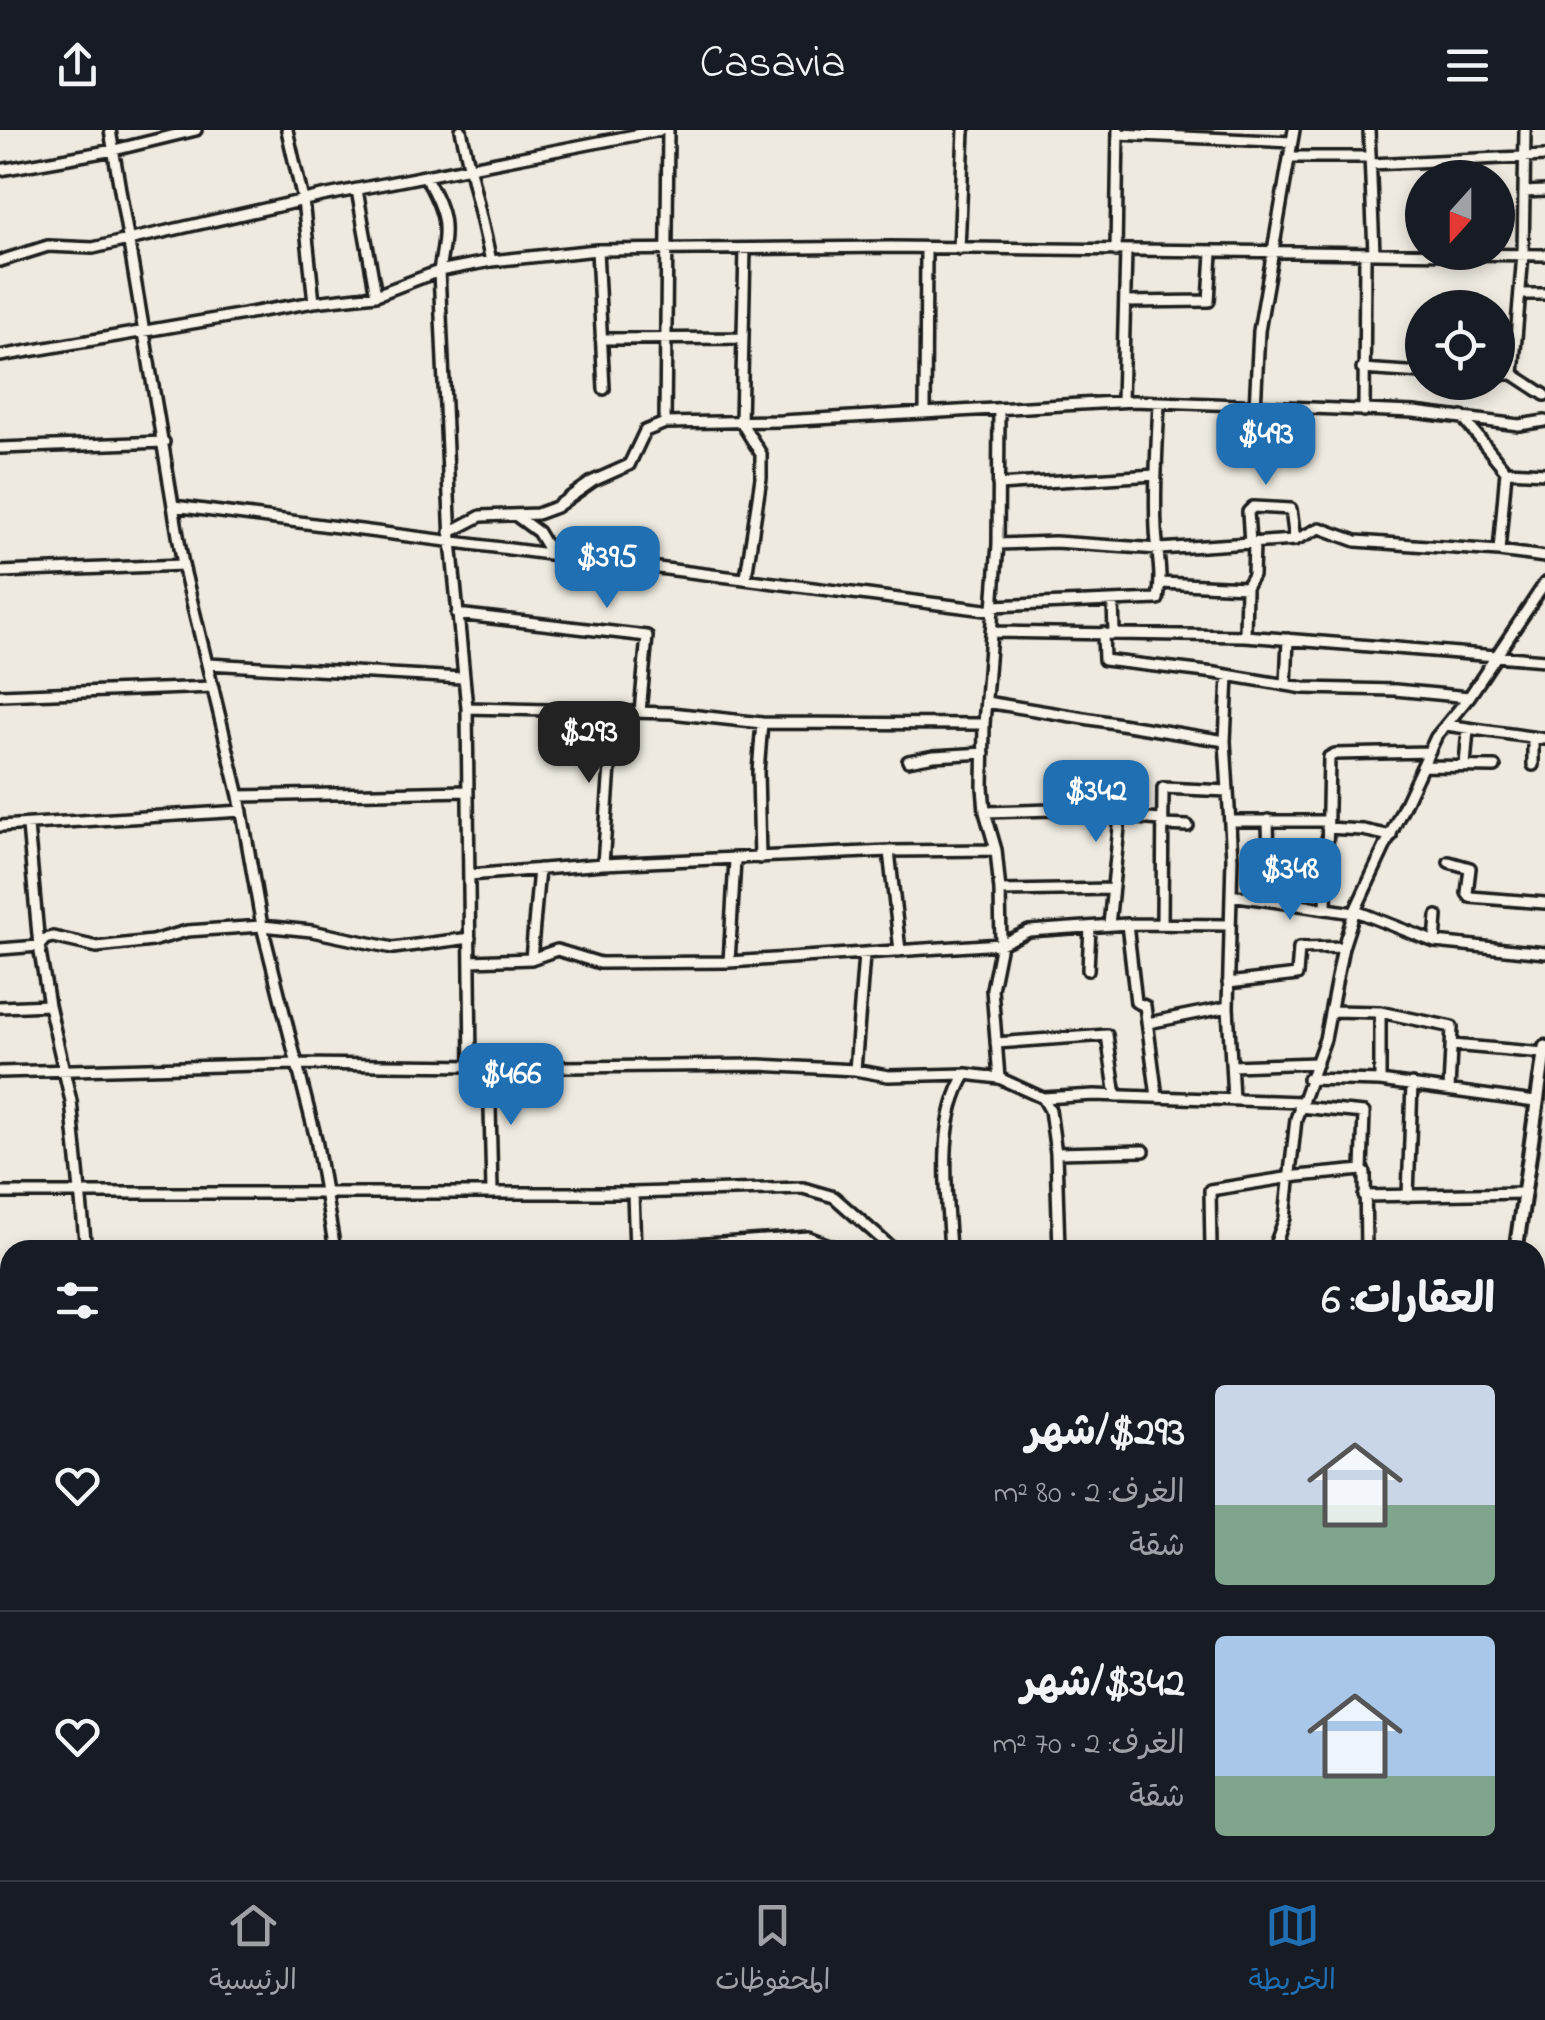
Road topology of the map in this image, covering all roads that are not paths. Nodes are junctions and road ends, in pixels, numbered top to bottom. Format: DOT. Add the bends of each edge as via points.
graph roads {
  1 [pos="110,130"];
  2 [pos="196,130"];
  3 [pos="287,130"];
  4 [pos="461,130"];
  5 [pos="664,130"];
  6 [pos="964,130"];
  7 [pos="1294,130"];
  8 [pos="1370,130"];
  9 [pos="1525,130"];
  10 [pos="1118,132"];
  11 [pos="1180,134"];
  12 [pos="1292,142"];
  13 [pos="114,150"];
  14 [pos="1545,156"];
  15 [pos="1289,157"];
  16 [pos="1524,157"];
  17 [pos="1371,160"];
  18 [pos="470,167"];
  19 [pos="0,170"];
  20 [pos="425,176"];
  21 [pos="357,190"];
  22 [pos="1545,191"];
  23 [pos="1524,192"];
  24 [pos="303,200"];
  25 [pos="131,238"];
  26 [pos="926,248"];
  27 [pos="959,248"];
  28 [pos="596,250"];
  29 [pos="668,250"];
  30 [pos="745,250"];
  31 [pos="1121,251"];
  32 [pos="1274,252"];
  33 [pos="1212,253"];
  34 [pos="1369,253"];
  35 [pos="1523,254"];
  36 [pos="1545,255"];
  37 [pos="0,260"];
  38 [pos="491,261"];
  39 [pos="439,271"];
  40 [pos="1520,294"];
  41 [pos="1545,294"];
  42 [pos="376,295"];
  43 [pos="314,302"];
  44 [pos="1125,302"];
  45 [pos="145,334"];
  46 [pos="668,338"];
  47 [pos="743,338"];
  48 [pos="601,339"];
  49 [pos="1515,351"];
  50 [pos="0,356"];
  51 [pos="1362,369"];
  52 [pos="1405,372"];
  53 [pos="1515,375"];
  54 [pos="604,389"];
  55 [pos="1545,396"];
  56 [pos="1122,401"];
  57 [pos="1159,404"];
  58 [pos="1255,408"];
  59 [pos="999,409"];
  60 [pos="1364,411"];
  61 [pos="924,413"];
  62 [pos="1462,417"];
  63 [pos="1545,421"];
  64 [pos="741,422"];
  65 [pos="664,423"];
  66 [pos="164,442"];
  67 [pos="0,448"];
  68 [pos="1506,471"];
  69 [pos="1545,473"];
  70 [pos="1155,475"];
  71 [pos="998,485"];
  72 [pos="174,506"];
  73 [pos="513,514"];
  74 [pos="450,537"];
  75 [pos="1296,540"];
  76 [pos="998,544"];
  77 [pos="1252,544"];
  78 [pos="1159,549"];
  79 [pos="1499,550"];
  80 [pos="550,552"];
  81 [pos="1545,557"];
  82 [pos="183,565"];
  83 [pos="0,572"];
  84 [pos="746,577"];
  85 [pos="1161,582"];
  86 [pos="1545,583"];
  87 [pos="1246,588"];
  88 [pos="1113,602"];
  89 [pos="993,608"];
  90 [pos="457,614"];
  91 [pos="990,632"];
  92 [pos="1108,633"];
  93 [pos="1246,636"];
  94 [pos="1288,640"];
  95 [pos="1497,657"];
  96 [pos="1545,660"];
  97 [pos="208,664"];
  98 [pos="1228,676"];
  99 [pos="462,678"];
  100 [pos="1286,685"];
  101 [pos="212,687"];
  102 [pos="0,696"];
  103 [pos="1469,696"];
  104 [pos="986,702"];
  105 [pos="467,708"];
  106 [pos="614,711"];
  107 [pos="640,712"];
  108 [pos="762,724"];
  109 [pos="984,724"];
  110 [pos="1446,724"];
  111 [pos="1468,729"];
  112 [pos="1533,738"];
  113 [pos="1545,739"];
  114 [pos="1226,741"];
  115 [pos="1428,752"];
  116 [pos="984,754"];
  117 [pos="908,761"];
  118 [pos="1465,765"];
  119 [pos="1532,765"];
  120 [pos="1423,766"];
  121 [pos="1495,767"];
  122 [pos="467,791"];
  123 [pos="1228,791"];
  124 [pos="239,796"];
  125 [pos="242,811"];
  126 [pos="985,812"];
  127 [pos="1120,818"];
  128 [pos="1230,820"];
  129 [pos="1268,820"];
  130 [pos="1161,823"];
  131 [pos="1327,824"];
  132 [pos="0,826"];
  133 [pos="28,826"];
  134 [pos="1188,826"];
  135 [pos="1391,836"];
  136 [pos="996,850"];
  137 [pos="889,851"];
  138 [pos="760,858"];
  139 [pos="735,860"];
  140 [pos="1449,862"];
  141 [pos="604,864"];
  142 [pos="1289,868"];
  143 [pos="539,870"];
  144 [pos="469,875"];
  145 [pos="1112,890"];
  146 [pos="1000,891"];
  147 [pos="1231,895"];
  148 [pos="1545,902"];
  149 [pos="1326,908"];
  150 [pos="1355,912"];
  151 [pos="1437,916"];
  152 [pos="1162,923"];
  153 [pos="1127,924"];
  154 [pos="1230,925"];
  155 [pos="262,926"];
  156 [pos="1109,926"];
  157 [pos="1090,927"];
  158 [pos="470,938"];
  159 [pos="1436,942"];
  160 [pos="1002,944"];
  161 [pos="39,946"];
  162 [pos="1343,947"];
  163 [pos="0,949"];
  164 [pos="900,951"];
  165 [pos="1545,953"];
  166 [pos="864,954"];
  167 [pos="531,959"];
  168 [pos="471,962"];
  169 [pos="730,962"];
  170 [pos="1088,970"];
  171 [pos="1228,983"];
  172 [pos="49,1005"];
  173 [pos="0,1007"];
  174 [pos="1228,1007"];
  175 [pos="1330,1011"];
  176 [pos="1380,1012"];
  177 [pos="1148,1023"];
  178 [pos="996,1043"];
  179 [pos="1452,1046"];
  180 [pos="1544,1050"];
  181 [pos="1317,1063"];
  182 [pos="296,1064"];
  183 [pos="471,1066"];
  184 [pos="1232,1066"];
  185 [pos="489,1067"];
  186 [pos="63,1070"];
  187 [pos="856,1070"];
  188 [pos="0,1072"];
  189 [pos="966,1074"];
  190 [pos="999,1078"];
  191 [pos="1308,1080"];
  192 [pos="1380,1081"];
  193 [pos="1412,1084"];
  194 [pos="1450,1090"];
  195 [pos="1116,1096"];
  196 [pos="1044,1098"];
  197 [pos="1158,1098"];
  198 [pos="1233,1099"];
  199 [pos="1535,1102"];
  200 [pos="1300,1104"];
  201 [pos="1144,1151"];
  202 [pos="1056,1153"];
  203 [pos="1362,1170"];
  204 [pos="1290,1178"];
  205 [pos="492,1190"];
  206 [pos="326,1191"];
  207 [pos="82,1192"];
  208 [pos="0,1193"];
  209 [pos="633,1193"];
  210 [pos="1524,1193"];
  211 [pos="1364,1196"];
  212 [pos="1408,1196"];
  213 [pos="85,1240"];
  214 [pos="333,1240"];
  215 [pos="635,1240"];
  216 [pos="779,1240"];
  217 [pos="814,1240"];
  218 [pos="883,1240"];
  219 [pos="950,1240"];
  220 [pos="1059,1240"];
  221 [pos="1211,1240"];
  222 [pos="1277,1240"];
  223 [pos="1366,1240"];
  224 [pos="1517,1240"];
  1 -- 13 [label="street"];
  2 -- 13 [label="street"];
  3 -- 24 [label="street"];
  4 -- 18 [label="street"];
  5 -- 18 [label="street"];
  5 -- 29 [label="street"];
  6 -- 27 [label="street"];
  7 -- 12 [label="street"];
  8 -- 17 [label="street"];
  9 -- 16 [label="street"];
  10 -- 11 [label="street"];
  10 -- 31 [label="street"];
  11 -- 12 [label="street"];
  12 -- 15 [label="street"];
  13 -- 19 [label="street"];
  13 -- 25 [label="street"];
  14 -- 16 [label="street"];
  15 -- 17 [label="street"];
  15 -- 32 [label="street"];
  16 -- 17 [label="street"];
  16 -- 23 [label="street"];
  17 -- 34 [label="street"];
  18 -- 20 [label="street"];
  18 -- 38 [label="street"];
  20 -- 21 [label="street"];
  20 -- 39 [label="street" via="446,223"];
  21 -- 24 [label="street"];
  21 -- 42 [label="street"];
  22 -- 23 [label="street"];
  23 -- 35 [label="street"];
  24 -- 25 [label="street"];
  24 -- 43 [label="street"];
  25 -- 37 [label="street" via="93,248 48,246"];
  25 -- 45 [label="street"];
  26 -- 27 [label="street"];
  26 -- 30 [label="street"];
  26 -- 61 [label="street"];
  27 -- 31 [label="street"];
  28 -- 29 [label="street"];
  28 -- 38 [label="street"];
  28 -- 48 [label="street"];
  29 -- 30 [label="street"];
  29 -- 46 [label="street"];
  30 -- 47 [label="street"];
  31 -- 33 [label="street"];
  31 -- 44 [label="street"];
  32 -- 33 [label="street"];
  32 -- 34 [label="street"];
  32 -- 58 [label="street"];
  33 -- 44 [label="street" via="1210,301"];
  34 -- 35 [label="street"];
  34 -- 51 [label="street"];
  35 -- 36 [label="street"];
  35 -- 40 [label="street"];
  38 -- 39 [label="street"];
  39 -- 42 [label="street"];
  39 -- 74 [label="street"];
  40 -- 41 [label="street"];
  40 -- 49 [label="street"];
  42 -- 43 [label="street"];
  43 -- 45 [label="street"];
  44 -- 56 [label="street"];
  45 -- 50 [label="street"];
  45 -- 66 [label="street"];
  46 -- 47 [label="street"];
  46 -- 48 [label="street"];
  46 -- 65 [label="street"];
  47 -- 64 [label="street"];
  48 -- 54 [label="street"];
  51 -- 52 [label="street"];
  51 -- 60 [label="street"];
  53 -- 55 [label="street"];
  56 -- 57 [label="street"];
  56 -- 59 [label="street"];
  57 -- 58 [label="street"];
  57 -- 70 [label="street"];
  58 -- 60 [label="street"];
  59 -- 61 [label="street"];
  59 -- 71 [label="street"];
  60 -- 62 [label="street"];
  61 -- 64 [label="street"];
  62 -- 63 [label="street" via="1519,425"];
  62 -- 68 [label="street"];
  64 -- 65 [label="street"];
  64 -- 84 [label="street" via="761,454"];
  65 -- 73 [label="street" via="645,431 629,464 556,507"];
  66 -- 67 [label="street"];
  66 -- 72 [label="street"];
  68 -- 69 [label="street"];
  68 -- 79 [label="street"];
  70 -- 71 [label="street"];
  70 -- 78 [label="street"];
  71 -- 76 [label="street"];
  72 -- 74 [label="street"];
  72 -- 82 [label="street"];
  73 -- 74 [label="street" via="480,516"];
  73 -- 80 [label="street" via="538,532"];
  74 -- 80 [label="street"];
  74 -- 90 [label="street"];
  75 -- 77 [label="street"];
  75 -- 77 [label="street" via="1292,508 1253,508"];
  75 -- 79 [label="street" via="1320,528 1356,541"];
  76 -- 78 [label="street"];
  76 -- 89 [label="street"];
  77 -- 78 [label="street"];
  77 -- 87 [label="street" via="1253,575"];
  78 -- 85 [label="street"];
  79 -- 81 [label="street"];
  80 -- 84 [label="street"];
  82 -- 83 [label="street"];
  82 -- 97 [label="street"];
  84 -- 89 [label="street"];
  85 -- 87 [label="street"];
  85 -- 88 [label="street" via="1158,599"];
  86 -- 95 [label="street"];
  87 -- 93 [label="street"];
  88 -- 89 [label="street"];
  88 -- 92 [label="street"];
  89 -- 91 [label="street"];
  90 -- 99 [label="street"];
  90 -- 107 [label="street" via="647,636"];
  91 -- 92 [label="street"];
  91 -- 104 [label="street"];
  92 -- 93 [label="street"];
  92 -- 98 [label="street" via="1104,660"];
  93 -- 94 [label="street"];
  94 -- 95 [label="street"];
  94 -- 100 [label="street"];
  95 -- 96 [label="street"];
  95 -- 103 [label="street"];
  97 -- 99 [label="street"];
  97 -- 101 [label="street"];
  98 -- 100 [label="street"];
  98 -- 114 [label="street"];
  99 -- 105 [label="street"];
  100 -- 103 [label="street"];
  101 -- 102 [label="street"];
  101 -- 124 [label="street"];
  103 -- 110 [label="street"];
  104 -- 109 [label="street"];
  104 -- 114 [label="street"];
  105 -- 106 [label="street"];
  105 -- 122 [label="street"];
  106 -- 107 [label="street"];
  106 -- 141 [label="street"];
  107 -- 108 [label="street"];
  108 -- 109 [label="street"];
  108 -- 138 [label="street"];
  109 -- 116 [label="street"];
  110 -- 111 [label="street"];
  110 -- 115 [label="street"];
  111 -- 112 [label="street"];
  111 -- 118 [label="street"];
  112 -- 113 [label="street"];
  112 -- 119 [label="street"];
  114 -- 123 [label="street"];
  115 -- 120 [label="street"];
  115 -- 131 [label="street" via="1330,756"];
  116 -- 117 [label="street"];
  116 -- 126 [label="street"];
  118 -- 120 [label="street"];
  118 -- 121 [label="street"];
  120 -- 135 [label="street"];
  122 -- 124 [label="street"];
  122 -- 144 [label="street"];
  123 -- 128 [label="street"];
  123 -- 130 [label="street" via="1163,788"];
  124 -- 125 [label="street"];
  125 -- 133 [label="street"];
  125 -- 155 [label="street"];
  126 -- 127 [label="street"];
  126 -- 136 [label="street"];
  127 -- 130 [label="street"];
  127 -- 145 [label="street"];
  128 -- 129 [label="street"];
  128 -- 147 [label="street"];
  129 -- 131 [label="street"];
  129 -- 142 [label="street" via="1270,867"];
  130 -- 134 [label="street"];
  130 -- 152 [label="street"];
  131 -- 135 [label="street"];
  131 -- 149 [label="street"];
  132 -- 133 [label="street"];
  133 -- 161 [label="street"];
  135 -- 150 [label="street"];
  136 -- 137 [label="street"];
  136 -- 146 [label="street"];
  137 -- 138 [label="street"];
  137 -- 164 [label="street"];
  138 -- 139 [label="street"];
  139 -- 141 [label="street"];
  139 -- 169 [label="street"];
  140 -- 148 [label="street" via="1470,868 1470,896"];
  141 -- 143 [label="street"];
  143 -- 144 [label="street"];
  143 -- 167 [label="street"];
  144 -- 158 [label="street"];
  145 -- 146 [label="street"];
  145 -- 156 [label="street"];
  146 -- 160 [label="street"];
  147 -- 149 [label="street"];
  147 -- 154 [label="street"];
  149 -- 150 [label="street"];
  150 -- 159 [label="street"];
  150 -- 162 [label="street"];
  151 -- 159 [label="street"];
  152 -- 153 [label="street"];
  152 -- 154 [label="street"];
  153 -- 156 [label="street"];
  153 -- 177 [label="street" via="1137,1005 1145,1006"];
  154 -- 171 [label="street"];
  155 -- 158 [label="street" via="393,948"];
  155 -- 161 [label="street" via="97,947 52,938"];
  155 -- 182 [label="street"];
  156 -- 157 [label="street"];
  157 -- 160 [label="street" via="1029,931"];
  157 -- 170 [label="street"];
  158 -- 168 [label="street"];
  159 -- 165 [label="street"];
  160 -- 164 [label="street"];
  160 -- 178 [label="street" via="992,989"];
  161 -- 163 [label="street"];
  161 -- 172 [label="street"];
  162 -- 171 [label="street" via="1299,948 1296,975"];
  162 -- 175 [label="street"];
  164 -- 166 [label="street"];
  166 -- 169 [label="street"];
  166 -- 187 [label="street"];
  167 -- 168 [label="street"];
  167 -- 169 [label="street" via="557,950 600,963"];
  168 -- 183 [label="street"];
  171 -- 174 [label="street"];
  172 -- 173 [label="street"];
  172 -- 186 [label="street"];
  174 -- 177 [label="street"];
  174 -- 184 [label="street"];
  175 -- 176 [label="street"];
  175 -- 181 [label="street"];
  176 -- 179 [label="street" via="1452,1027"];
  176 -- 192 [label="street"];
  177 -- 197 [label="street"];
  178 -- 190 [label="street"];
  178 -- 195 [label="street" via="1107,1035"];
  179 -- 180 [label="street"];
  179 -- 194 [label="street"];
  180 -- 199 [label="street"];
  181 -- 184 [label="street"];
  181 -- 191 [label="street"];
  182 -- 183 [label="street"];
  182 -- 186 [label="street"];
  182 -- 206 [label="street"];
  183 -- 185 [label="street"];
  184 -- 198 [label="street"];
  185 -- 187 [label="street"];
  185 -- 205 [label="street"];
  186 -- 188 [label="street"];
  186 -- 207 [label="street"];
  187 -- 189 [label="street"];
  189 -- 190 [label="street"];
  189 -- 219 [label="street" via="956,1089 950,1127"];
  190 -- 196 [label="street"];
  191 -- 192 [label="street"];
  191 -- 200 [label="street"];
  192 -- 193 [label="street"];
  193 -- 194 [label="street"];
  193 -- 212 [label="street"];
  194 -- 199 [label="street"];
  195 -- 196 [label="street"];
  195 -- 197 [label="street"];
  196 -- 202 [label="street"];
  197 -- 198 [label="street"];
  198 -- 200 [label="street"];
  199 -- 210 [label="street"];
  200 -- 203 [label="street" via="1364,1114"];
  200 -- 204 [label="street"];
  201 -- 202 [label="street"];
  202 -- 220 [label="street"];
  203 -- 204 [label="street"];
  203 -- 211 [label="street"];
  204 -- 221 [label="street" via="1210,1190"];
  204 -- 222 [label="street"];
  205 -- 206 [label="street"];
  205 -- 209 [label="street"];
  206 -- 207 [label="street"];
  206 -- 214 [label="street"];
  207 -- 208 [label="street"];
  207 -- 213 [label="street"];
  209 -- 215 [label="street"];
  209 -- 218 [label="street" via="812,1189 834,1197"];
  210 -- 212 [label="street"];
  210 -- 224 [label="street"];
  211 -- 212 [label="street"];
  211 -- 223 [label="street"];
  216 -- 217 [label="street"];
}
